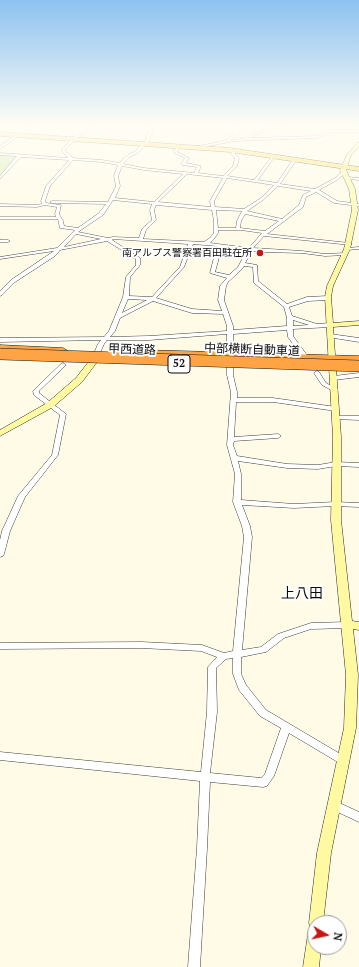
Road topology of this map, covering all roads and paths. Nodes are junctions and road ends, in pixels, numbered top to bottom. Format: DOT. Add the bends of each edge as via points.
graph roads {
  1 [pos="7,170"];
  2 [pos="62,170"];
  3 [pos="118,170"];
  4 [pos="165,170"];
  5 [pos="197,170"];
  6 [pos="231,170"];
  7 [pos="263,170"];
  8 [pos="287,170"];
  9 [pos="338,170"];
  10 [pos="352,170"];
  11 [pos="345,172"];
  12 [pos="186,173"];
  13 [pos="196,174"];
  14 [pos="225,177"];
  15 [pos="0,178"];
  16 [pos="359,179"];
  17 [pos="255,181"];
  18 [pos="278,184"];
  19 [pos="316,190"];
  20 [pos="111,201"];
  21 [pos="44,203"];
  22 [pos="154,204"];
  23 [pos="357,204"];
  24 [pos="0,205"];
  25 [pos="214,209"];
  26 [pos="245,211"];
  27 [pos="0,218"];
  28 [pos="59,218"];
  29 [pos="282,220"];
  30 [pos="216,229"];
  31 [pos="238,229"];
  32 [pos="77,231"];
  33 [pos="264,233"];
  34 [pos="108,239"];
  35 [pos="141,239"];
  36 [pos="8,241"];
  37 [pos="0,242"];
  38 [pos="191,243"];
  39 [pos="205,244"];
  40 [pos="220,245"];
  41 [pos="359,248"];
  42 [pos="60,249"];
  43 [pos="347,249"];
  44 [pos="250,250"];
  45 [pos="0,258"];
  46 [pos="243,264"];
  47 [pos="231,277"];
  48 [pos="0,294"];
  49 [pos="126,296"];
  50 [pos="328,298"];
  51 [pos="152,299"];
  52 [pos="286,306"];
  53 [pos="226,313"];
  54 [pos="118,316"];
  55 [pos="290,317"];
  56 [pos="359,323"];
  57 [pos="325,326"];
  58 [pos="291,328"];
  59 [pos="230,332"];
  60 [pos="330,336"];
  61 [pos="104,339"];
  62 [pos="0,340"];
  63 [pos="359,340"];
  64 [pos="0,348"];
  65 [pos="97,352"];
  66 [pos="230,355"];
  67 [pos="0,356"];
  68 [pos="306,358"];
  69 [pos="332,359"];
  70 [pos="359,360"];
  71 [pos="93,362"];
  72 [pos="63,365"];
  73 [pos="230,366"];
  74 [pos="359,368"];
  75 [pos="317,373"];
  76 [pos="333,374"];
  77 [pos="359,375"];
  78 [pos="335,390"];
  79 [pos="234,400"];
  80 [pos="50,405"];
  81 [pos="336,413"];
  82 [pos="359,418"];
  83 [pos="0,433"];
  84 [pos="278,436"];
  85 [pos="230,439"];
  86 [pos="233,458"];
  87 [pos="336,464"];
  88 [pos="359,465"];
  89 [pos="237,502"];
  90 [pos="335,504"];
  91 [pos="359,505"];
  92 [pos="0,554"];
  93 [pos="348,625"];
  94 [pos="359,626"];
  95 [pos="0,646"];
  96 [pos="237,654"];
  97 [pos="224,656"];
  98 [pos="286,728"];
  99 [pos="0,756"];
  100 [pos="344,761"];
  101 [pos="205,777"];
  102 [pos="333,805"];
  103 [pos="359,817"];
  104 [pos="317,915"];
  105 [pos="312,955"];
  106 [pos="194,967"];
  107 [pos="311,967"];
  1 -- 15 [label="street"];
  2 -- 21 [label="street" via="48,186"];
  3 -- 20 [label="street" via="118,186"];
  4 -- 12 [label="street"];
  5 -- 13 [label="street"];
  6 -- 14 [label="street"];
  7 -- 17 [label="street"];
  8 -- 18 [label="street"];
  9 -- 11 [label="main road"];
  10 -- 11 [label="main road"];
  11 -- 16 [label="street"];
  11 -- 19 [label="street"];
  11 -- 23 [label="street"];
  12 -- 13 [label="street"];
  12 -- 22 [label="street"];
  13 -- 14 [label="street"];
  14 -- 17 [label="street"];
  14 -- 25 [label="street" via="212,201"];
  17 -- 18 [label="street"];
  18 -- 19 [label="street"];
  18 -- 26 [label="street"];
  19 -- 23 [label="street" via="336,202"];
  19 -- 29 [label="street" via="304,196 301,206"];
  20 -- 21 [label="street"];
  20 -- 22 [label="street"];
  20 -- 32 [label="street" via="101,214"];
  21 -- 24 [label="street" via="38,206"];
  21 -- 28 [label="street" via="59,206"];
  22 -- 25 [label="street"];
  22 -- 35 [label="street" via="154,220 144,230"];
  23 -- 43 [label="street"];
  25 -- 26 [label="street"];
  25 -- 30 [label="street"];
  26 -- 29 [label="street"];
  26 -- 31 [label="street"];
  27 -- 28 [label="street"];
  28 -- 32 [label="street" via="62,227"];
  29 -- 33 [label="street"];
  30 -- 31 [label="street"];
  30 -- 39 [label="street" via="215,236"];
  31 -- 33 [label="street"];
  32 -- 34 [label="street"];
  32 -- 42 [label="street"];
  33 -- 43 [label="street"];
  33 -- 44 [label="street"];
  34 -- 35 [label="street"];
  34 -- 42 [label="street"];
  34 -- 49 [label="street" via="138,258 138,264 128,278"];
  35 -- 38 [label="street"];
  36 -- 37 [label="street"];
  38 -- 39 [label="street"];
  38 -- 51 [label="street" via="182,267"];
  39 -- 40 [label="street"];
  40 -- 44 [label="street"];
  40 -- 47 [label="street" via="212,273"];
  41 -- 43 [label="street"];
  42 -- 45 [label="street"];
  42 -- 48 [label="street" via="13,281"];
  43 -- 44 [label="street" via="325,255"];
  43 -- 50 [label="street" via="330,286"];
  44 -- 46 [label="street"];
  46 -- 47 [label="street"];
  46 -- 52 [label="street" via="255,266 256,282"];
  47 -- 53 [label="street" via="226,281 222,292"];
  49 -- 51 [label="street"];
  49 -- 54 [label="street"];
  50 -- 52 [label="street" via="307,299"];
  50 -- 57 [label="street"];
  51 -- 53 [label="street" via="192,311"];
  51 -- 54 [label="street"];
  52 -- 55 [label="street"];
  53 -- 59 [label="street"];
  54 -- 61 [label="street" via="112,331"];
  55 -- 57 [label="street"];
  55 -- 58 [label="street"];
  56 -- 57 [label="street"];
  57 -- 58 [label="street"];
  57 -- 60 [label="street"];
  58 -- 59 [label="street"];
  58 -- 68 [label="street" via="290,336"];
  59 -- 61 [label="street"];
  59 -- 66 [label="street"];
  60 -- 63 [label="street"];
  60 -- 69 [label="street"];
  61 -- 62 [label="street"];
  61 -- 65 [label="street"];
  64 -- 65 [label="highway, 甲西道路 / 52"];
  65 -- 66 [label="highway, 甲西道路 / 52"];
  65 -- 71 [label="street"];
  66 -- 68 [label="highway, 甲西道路 / 52"];
  66 -- 73 [label="street"];
  67 -- 71 [label="highway, 甲西道路 / 52"];
  67 -- 74 [label="highway, 中部横断自動車道, bridge"];
  68 -- 69 [label="highway, 甲西道路 / 52"];
  69 -- 70 [label="highway, 甲西道路 / 52"];
  69 -- 76 [label="street"];
  71 -- 73 [label="highway, 甲西道路 / 52"];
  71 -- 80 [label="street" via="79,380"];
  72 -- 80 [label="street" via="36,391 36,394"];
  73 -- 76 [label="highway, 甲西道路 / 52"];
  73 -- 79 [label="street"];
  74 -- 76 [label="highway, 甲西道路 / 52"];
  75 -- 78 [label="street" via="324,384"];
  76 -- 77 [label="street"];
  76 -- 78 [label="street"];
  78 -- 81 [label="street"];
  79 -- 81 [label="street" via="273,400"];
  79 -- 85 [label="street"];
  80 -- 83 [label="street"];
  80 -- 92 [label="street" via="63,414 55,455 22,496 6,531"];
  81 -- 82 [label="street"];
  81 -- 87 [label="street"];
  84 -- 85 [label="street"];
  85 -- 86 [label="street"];
  86 -- 87 [label="street" via="287,466 318,467"];
  86 -- 89 [label="street" via="238,474"];
  87 -- 88 [label="street"];
  87 -- 90 [label="street"];
  89 -- 90 [label="street" via="294,506"];
  89 -- 96 [label="street" via="248,538"];
  90 -- 91 [label="street"];
  90 -- 93 [label="street"];
  93 -- 94 [label="street"];
  93 -- 96 [label="street" via="311,626 281,636 263,650"];
  93 -- 100 [label="street" via="352,675 350,728"];
  95 -- 97 [label="street" via="141,645 202,648"];
  96 -- 97 [label="street"];
  96 -- 98 [label="street" via="237,674 242,686 264,714"];
  97 -- 101 [label="street" via="212,667 212,712"];
  98 -- 100 [label="street"];
  98 -- 101 [label="street" via="269,776 263,783"];
  99 -- 101 [label="street"];
  100 -- 102 [label="street"];
  101 -- 106 [label="street"];
  102 -- 103 [label="street"];
  102 -- 104 [label="street"];
  105 -- 107 [label="street"];
}
